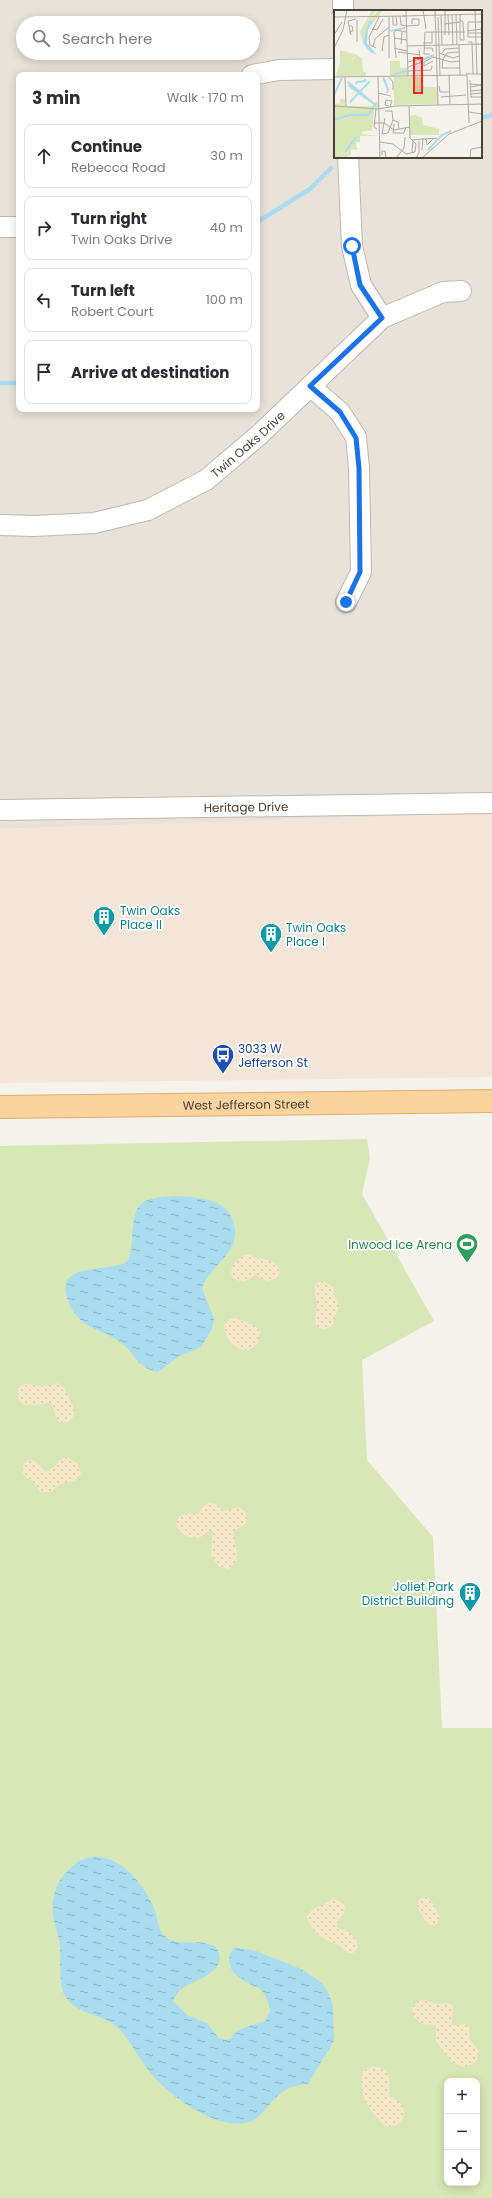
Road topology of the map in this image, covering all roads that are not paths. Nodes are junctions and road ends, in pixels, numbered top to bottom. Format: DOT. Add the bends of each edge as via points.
graph roads {
  1 [pos="334,69"];
  2 [pos="260,74"];
  3 [pos="348,158"];
  4 [pos="0,227"];
  5 [pos="16,227"];
  6 [pos="461,291"];
  7 [pos="382,318"];
  8 [pos="310,386"];
  9 [pos="0,525"];
  10 [pos="346,602"];
  11 [pos="492,803"];
  12 [pos="0,810"];
  13 [pos="492,1101"];
  14 [pos="0,1107"];
  1 -- 2 [label="street" via="279,70"];
  3 -- 7 [label="street" via="354,254 360,285"];
  4 -- 5 [label="street"];
  6 -- 7 [label="street, Twin Oaks Drive" via="444,292"];
  7 -- 8 [label="street, Twin Oaks Drive"];
  8 -- 9 [label="street, Twin Oaks Drive" via="258,436 206,480 148,510 94,523"];
  8 -- 10 [label="street" via="340,412 356,438 359,468 360,572"];
  11 -- 12 [label="street, Heritage Drive"];
  13 -- 14 [label="main road, West Jefferson Street"];
}
